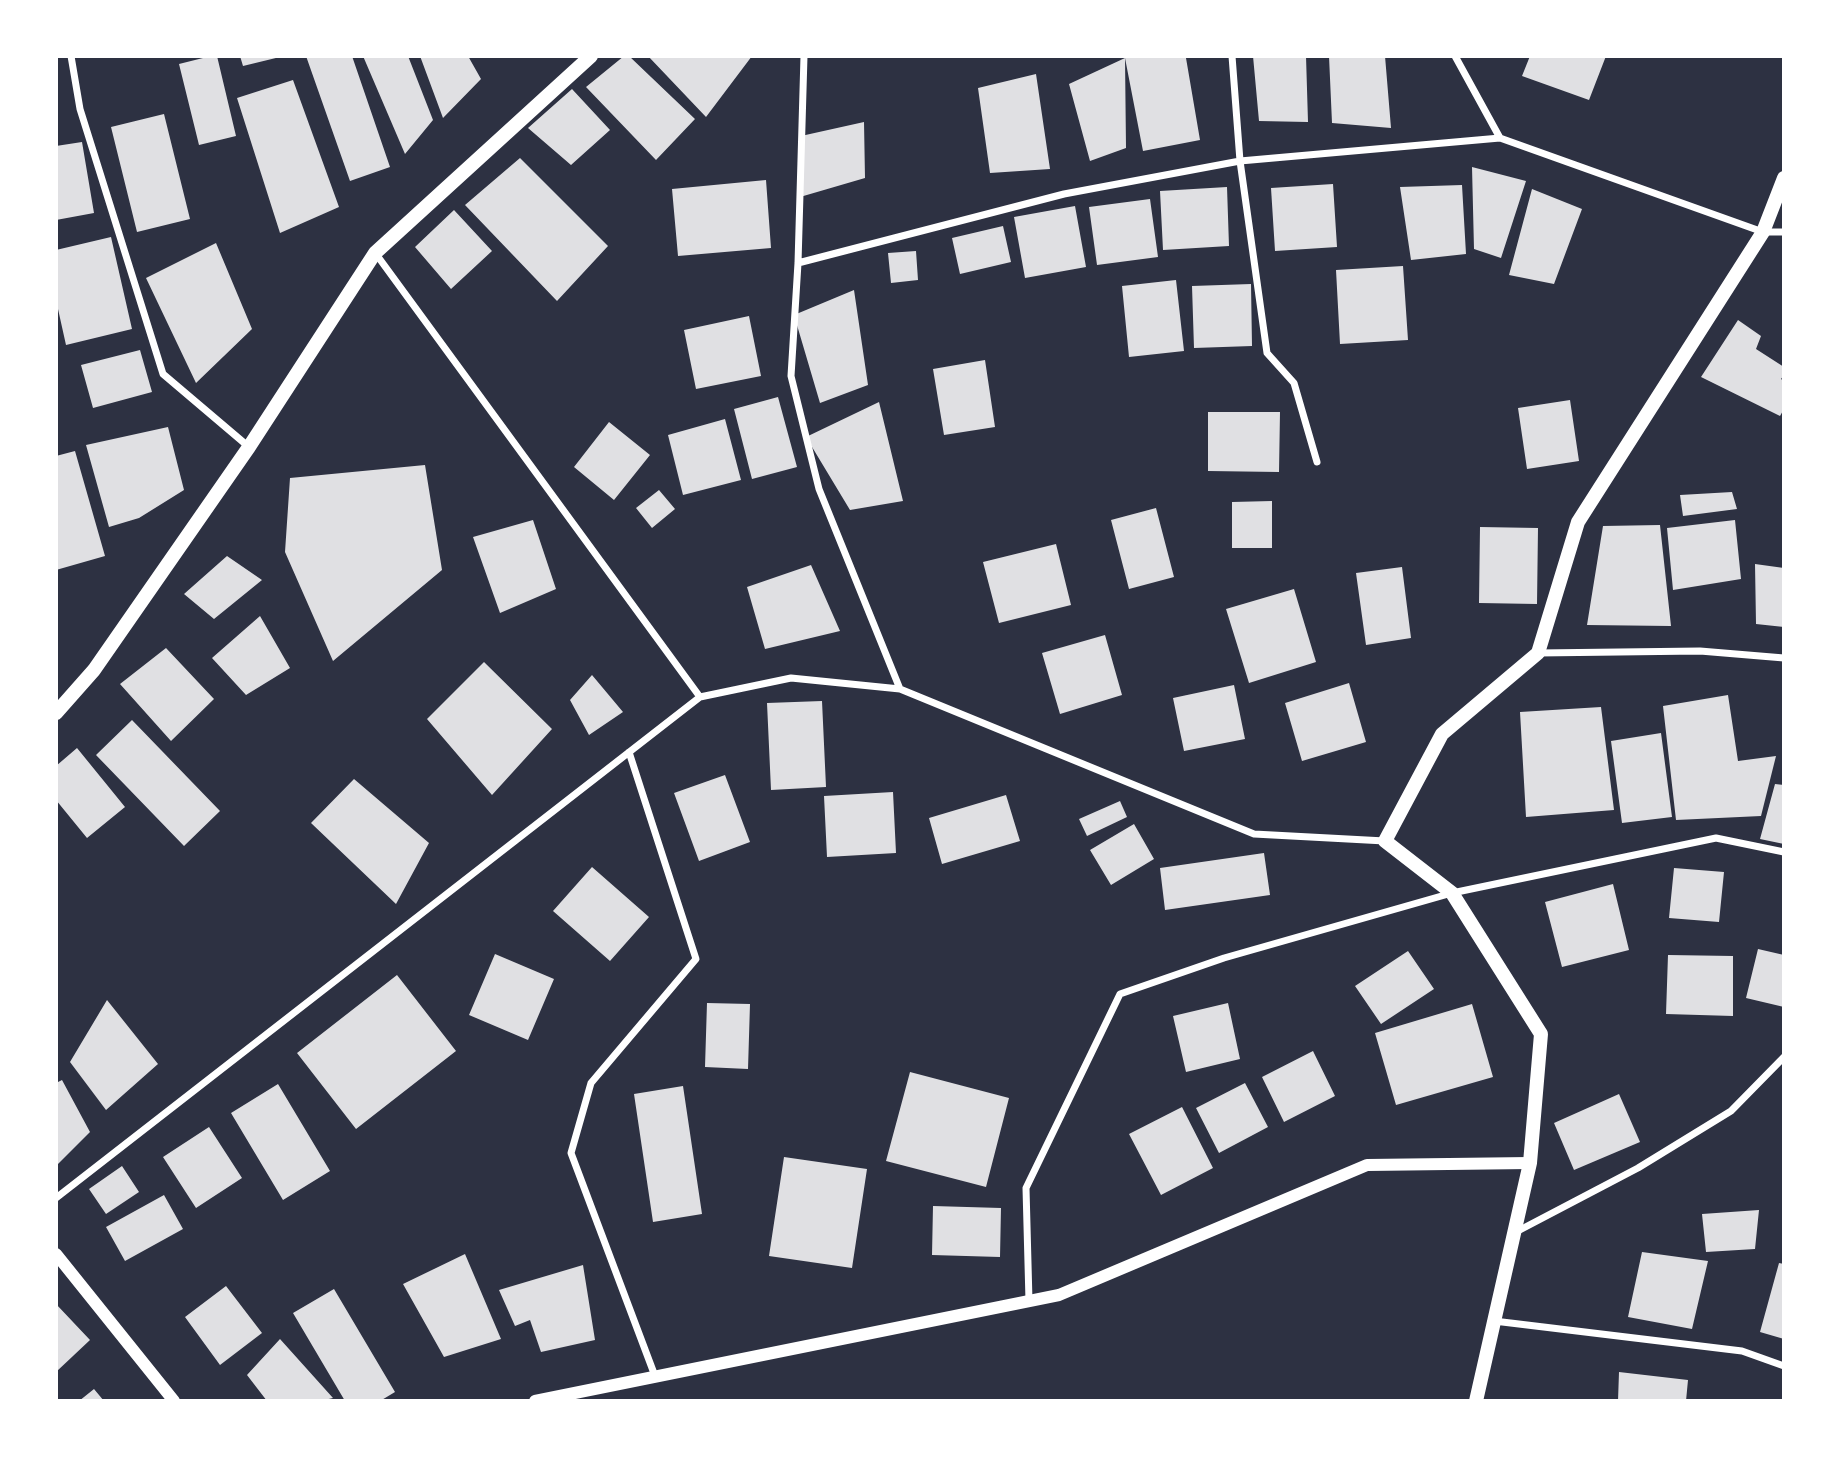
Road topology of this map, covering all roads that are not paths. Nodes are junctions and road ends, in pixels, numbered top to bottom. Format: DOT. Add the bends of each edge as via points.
graph roads {
  1 [pos="71,56"];
  2 [pos="591,56"];
  3 [pos="804,56"];
  4 [pos="1232,56"];
  5 [pos="1455,56"];
  6 [pos="1500,138"];
  7 [pos="1240,161"];
  8 [pos="1784,178"];
  9 [pos="1763,232"];
  10 [pos="1784,232"];
  11 [pos="375,253"];
  12 [pos="798,263"];
  13 [pos="250,447"];
  14 [pos="1317,463"];
  15 [pos="1538,653"];
  16 [pos="1784,658"];
  17 [pos="900,689"];
  18 [pos="700,697"];
  19 [pos="56,713"];
  20 [pos="629,752"];
  21 [pos="1385,841"];
  22 [pos="1784,852"];
  23 [pos="1452,893"];
  24 [pos="1784,1056"];
  25 [pos="1530,1163"];
  26 [pos="56,1198"];
  27 [pos="1514,1233"];
  28 [pos="56,1254"];
  29 [pos="1028,1301"];
  30 [pos="1494,1321"];
  31 [pos="1784,1366"];
  32 [pos="655,1376"];
  33 [pos="174,1401"];
  34 [pos="535,1401"];
  35 [pos="1476,1401"];
  1 -- 13 [label="street" via="80,109 163,374"];
  2 -- 11 [label="main road"];
  3 -- 12 [label="street"];
  4 -- 7 [label="street"];
  5 -- 6 [label="street"];
  6 -- 7 [label="street"];
  6 -- 9 [label="street"];
  7 -- 12 [label="street" via="1064,194"];
  7 -- 14 [label="street" via="1267,353 1294,383"];
  8 -- 9 [label="main road"];
  9 -- 10 [label="street"];
  9 -- 15 [label="main road" via="1578,522"];
  11 -- 13 [label="main road"];
  11 -- 18 [label="street"];
  12 -- 17 [label="street" via="791,376 819,489"];
  13 -- 19 [label="main road" via="94,670"];
  15 -- 16 [label="street" via="1700,651"];
  15 -- 21 [label="main road" via="1442,734"];
  17 -- 18 [label="street" via="791,678"];
  17 -- 21 [label="street" via="1254,834"];
  18 -- 20 [label="street"];
  20 -- 26 [label="street"];
  20 -- 32 [label="street" via="696,960 590,1083 571,1153"];
  21 -- 23 [label="main road"];
  22 -- 23 [label="street" via="1716,838"];
  23 -- 25 [label="main road" via="1541,1034"];
  23 -- 29 [label="street" via="1224,957 1120,994 1026,1188"];
  24 -- 27 [label="street" via="1731,1111 1639,1168"];
  25 -- 27 [label="main road"];
  25 -- 29 [label="street" via="1367,1165 1059,1295"];
  27 -- 30 [label="main road"];
  28 -- 33 [label="street"];
  29 -- 32 [label="street"];
  30 -- 31 [label="street" via="1742,1351"];
  30 -- 35 [label="main road"];
  32 -- 34 [label="street"];
}
